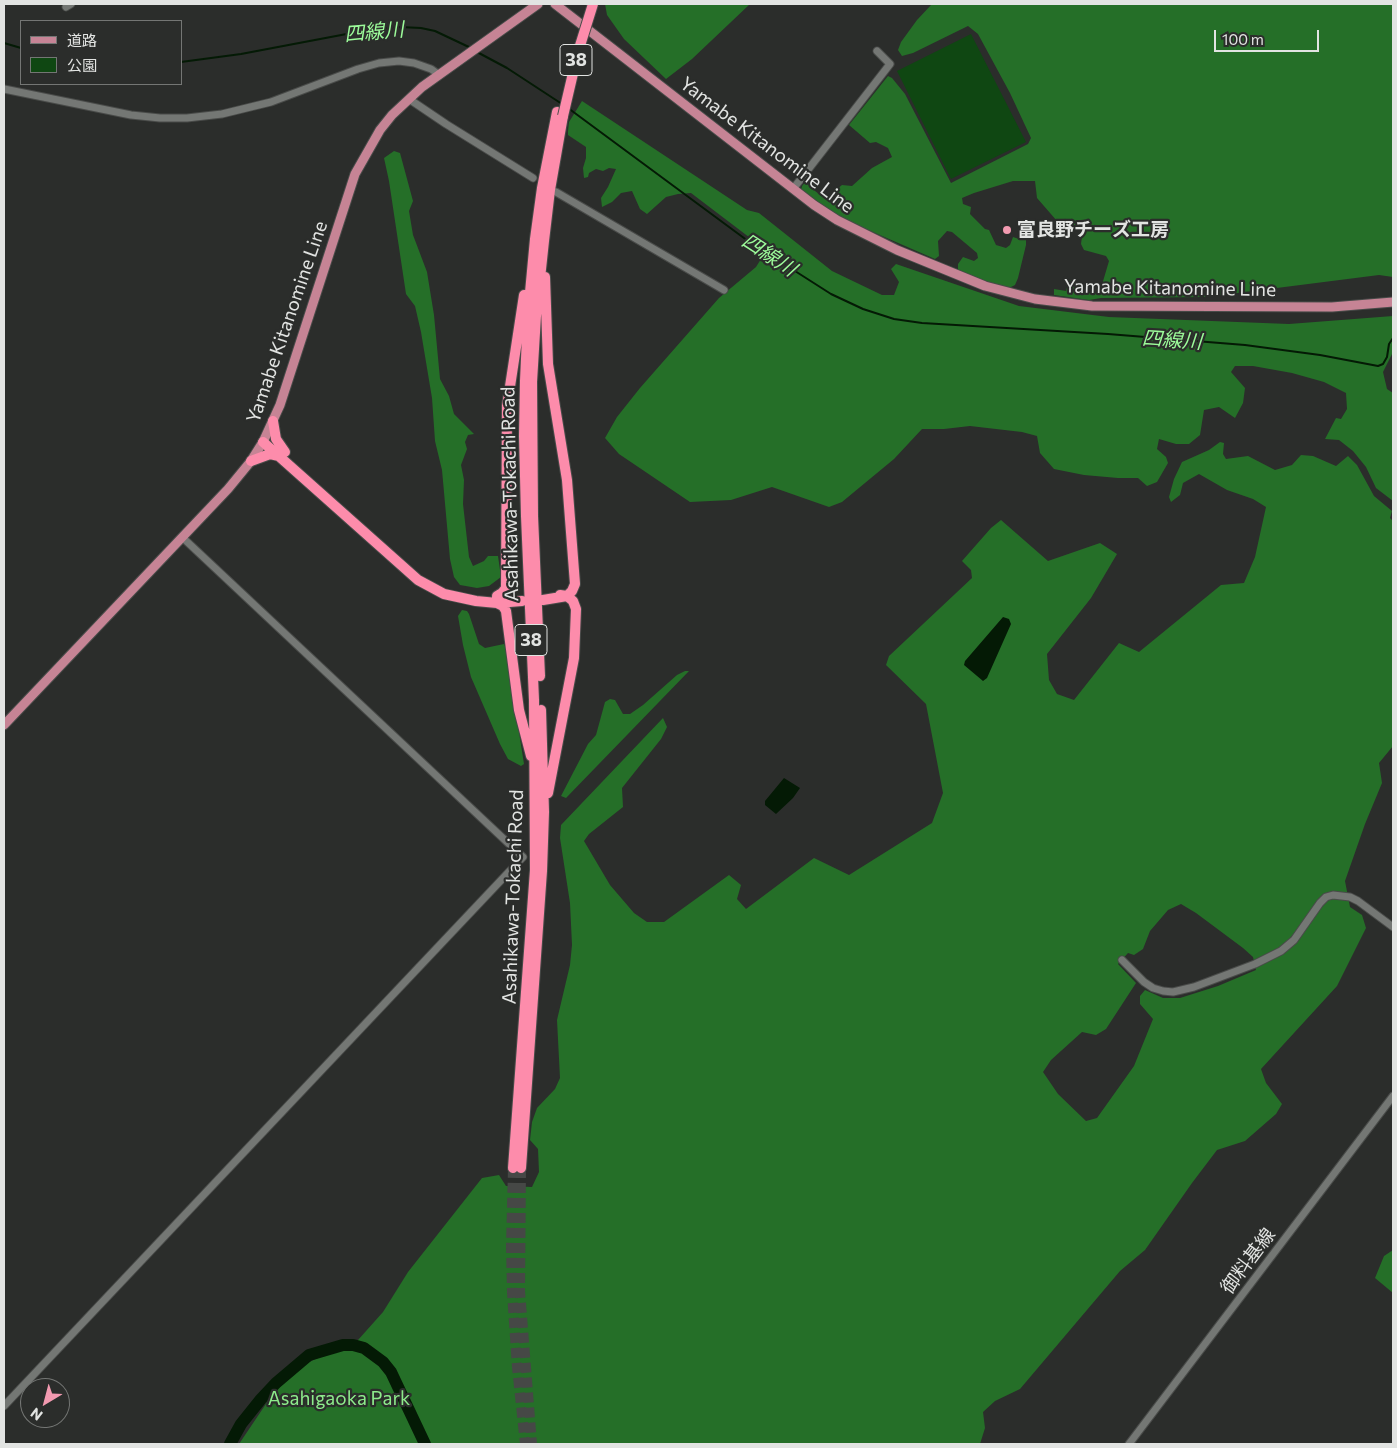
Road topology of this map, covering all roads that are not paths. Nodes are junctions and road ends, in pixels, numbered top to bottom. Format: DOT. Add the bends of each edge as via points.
graph roads {
  1 [pos="538,4"];
  2 [pos="555,4"];
  3 [pos="586,4"];
  4 [pos="593,4"];
  5 [pos="877,51"];
  6 [pos="438,74"];
  7 [pos="4,89"];
  8 [pos="408,98"];
  9 [pos="560,114"];
  10 [pos="533,178"];
  11 [pos="793,189"];
  12 [pos="556,192"];
  13 [pos="539,240"];
  14 [pos="724,290"];
  15 [pos="1393,302"];
  16 [pos="273,421"];
  17 [pos="265,439"];
  18 [pos="282,454"];
  19 [pos="251,461"];
  20 [pos="182,537"];
  21 [pos="566,596"];
  22 [pos="542,597"];
  23 [pos="522,598"];
  24 [pos="497,599"];
  25 [pos="4,725"];
  26 [pos="535,772"];
  27 [pos="544,812"];
  28 [pos="1393,927"];
  29 [pos="1122,960"];
  30 [pos="1393,1096"];
  31 [pos="4,1406"];
  32 [pos="1129,1444"];
  1 -- 6 [label="main road, Yamabe Kitanomine Line"];
  2 -- 11 [label="main road, Yamabe Kitanomine Line"];
  3 -- 9 [label="highway, Asahikawa-Tokachi Road / 38"];
  4 -- 9 [label="highway, Asahikawa-Tokachi Road / 38, bridge"];
  5 -- 11 [label="street" via="890,64"];
  6 -- 7 [label="street" via="431,68 414,63 379,63 271,102 222,114 188,118 131,115"];
  6 -- 8 [label="main road, Yamabe Kitanomine Line"];
  8 -- 10 [label="street"];
  8 -- 16 [label="main road, Yamabe Kitanomine Line" via="380,130 354,174"];
  9 -- 13 [label="highway, Asahikawa-Tokachi Road / 38" via="542,188"];
  11 -- 15 [label="main road, Yamabe Kitanomine Line" via="837,220 897,250 985,286 1035,299 1092,306 1332,306"];
  12 -- 14 [label="street"];
  13 -- 21 [label="highway, 38" via="548,364 566,480 575,569 575,584"];
  13 -- 24 [label="highway" via="519,320 507,406 506,588"];
  13 -- 26 [label="highway, Asahikawa-Tokachi Road / 38" via="528,314 524,436"];
  13 -- 27 [label="highway, Asahikawa-Tokachi Road / 38" via="532,436"];
  16 -- 17 [label="main road, Yamabe Kitanomine Line"];
  16 -- 18 [label="highway"];
  17 -- 18 [label="highway"];
  17 -- 19 [label="main road, Yamabe Kitanomine Line"];
  18 -- 19 [label="highway" via="270,454"];
  18 -- 24 [label="highway, 38" via="418,580 444,594 476,601"];
  19 -- 20 [label="main road, Yamabe Kitanomine Line"];
  20 -- 25 [label="main road, Yamabe Kitanomine Line"];
  20 -- 31 [label="street" via="523,857"];
  21 -- 22 [label="highway"];
  21 -- 27 [label="highway, 38" via="576,609 574,658"];
  23 -- 24 [label="highway, 38"];
  24 -- 26 [label="highway" via="506,611 519,710"];
  26 -- 27 [label="highway, Asahikawa-Tokachi Road / 38" via="535,870 517,1168 538,953"];
  28 -- 29 [label="street" via="1358,901 1333,895 1320,902 1294,940 1281,951 1194,987 1173,992 1153,988"];
  30 -- 32 [label="street, 御料基線"];
}
